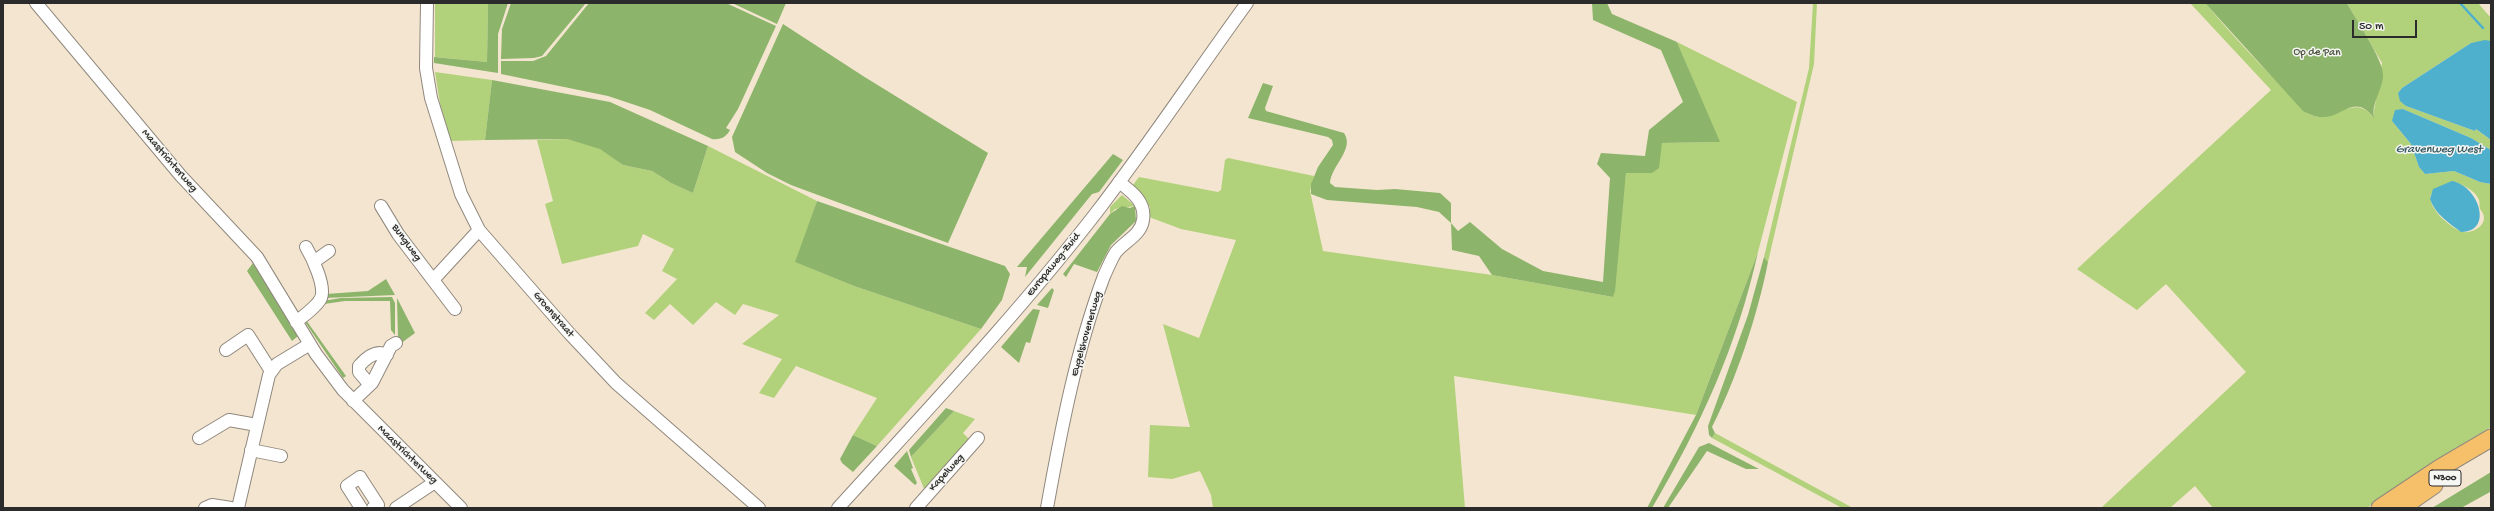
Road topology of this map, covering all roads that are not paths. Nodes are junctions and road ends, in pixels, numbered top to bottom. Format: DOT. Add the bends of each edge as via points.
graph roads {
  1 [pos="36,3"];
  2 [pos="427,3"];
  3 [pos="1247,3"];
  4 [pos="1119,182"];
  5 [pos="381,206"];
  6 [pos="479,230"];
  7 [pos="306,247"];
  8 [pos="329,251"];
  9 [pos="315,261"];
  10 [pos="433,280"];
  11 [pos="455,309"];
  12 [pos="296,322"];
  13 [pos="396,343"];
  14 [pos="310,344"];
  15 [pos="226,350"];
  16 [pos="387,355"];
  17 [pos="271,371"];
  18 [pos="370,385"];
  19 [pos="353,401"];
  20 [pos="257,425"];
  21 [pos="199,438"];
  22 [pos="978,438"];
  23 [pos="2491,438"];
  24 [pos="251,450"];
  25 [pos="2491,452"];
  26 [pos="281,456"];
  27 [pos="435,482"];
  28 [pos="205,508"];
  29 [pos="231,508"];
  30 [pos="238,508"];
  31 [pos="361,508"];
  32 [pos="373,508"];
  33 [pos="396,508"];
  34 [pos="461,508"];
  35 [pos="760,508"];
  36 [pos="838,508"];
  37 [pos="916,508"];
  38 [pos="1047,508"];
  39 [pos="2380,508"];
  40 [pos="2401,508"];
  1 -- 12 [label="street, Maastrichterweg" via="181,176 257,257"];
  2 -- 6 [label="street, Groenstraat" via="426,68 431,98 461,194"];
  3 -- 4 [label="street, Europaweg-Zuid"];
  4 -- 36 [label="street, Europaweg-Zuid" via="1023,303"];
  4 -- 38 [label="street, Eygelshovenerweg" via="1140,201 1144,211 1143,223 1137,233 1116,252 1104,277 1075,372"];
  5 -- 10 [label="street, Bungweg" via="398,234"];
  6 -- 10 [label="street"];
  6 -- 35 [label="street, Groenstraat" via="569,334 616,383"];
  7 -- 9 [label="street"];
  8 -- 9 [label="street"];
  9 -- 12 [label="street" via="322,297"];
  10 -- 11 [label="street, Bungweg"];
  12 -- 14 [label="street, Maastrichterweg"];
  13 -- 16 [label="street" via="391,346"];
  14 -- 17 [label="street" via="283,360"];
  14 -- 19 [label="street, Maastrichterweg"];
  15 -- 17 [label="street" via="248,335"];
  16 -- 18 [label="street"];
  16 -- 18 [label="street" via="379,352 359,366 359,372"];
  17 -- 20 [label="street" via="266,382"];
  18 -- 19 [label="street"];
  19 -- 27 [label="street, Maastrichterweg"];
  20 -- 21 [label="street" via="229,420"];
  20 -- 24 [label="street"];
  22 -- 37 [label="street, Kapelweg"];
  23 -- 39 [label="highway, N300"];
  24 -- 26 [label="street"];
  24 -- 30 [label="street"];
  25 -- 40 [label="highway, N300" via="2434,485"];
  27 -- 33 [label="street"];
  27 -- 34 [label="street, Maastrichterweg"];
  28 -- 29 [label="street" via="217,505"];
  31 -- 32 [label="street" via="347,486 360,478 378,505"];
}
